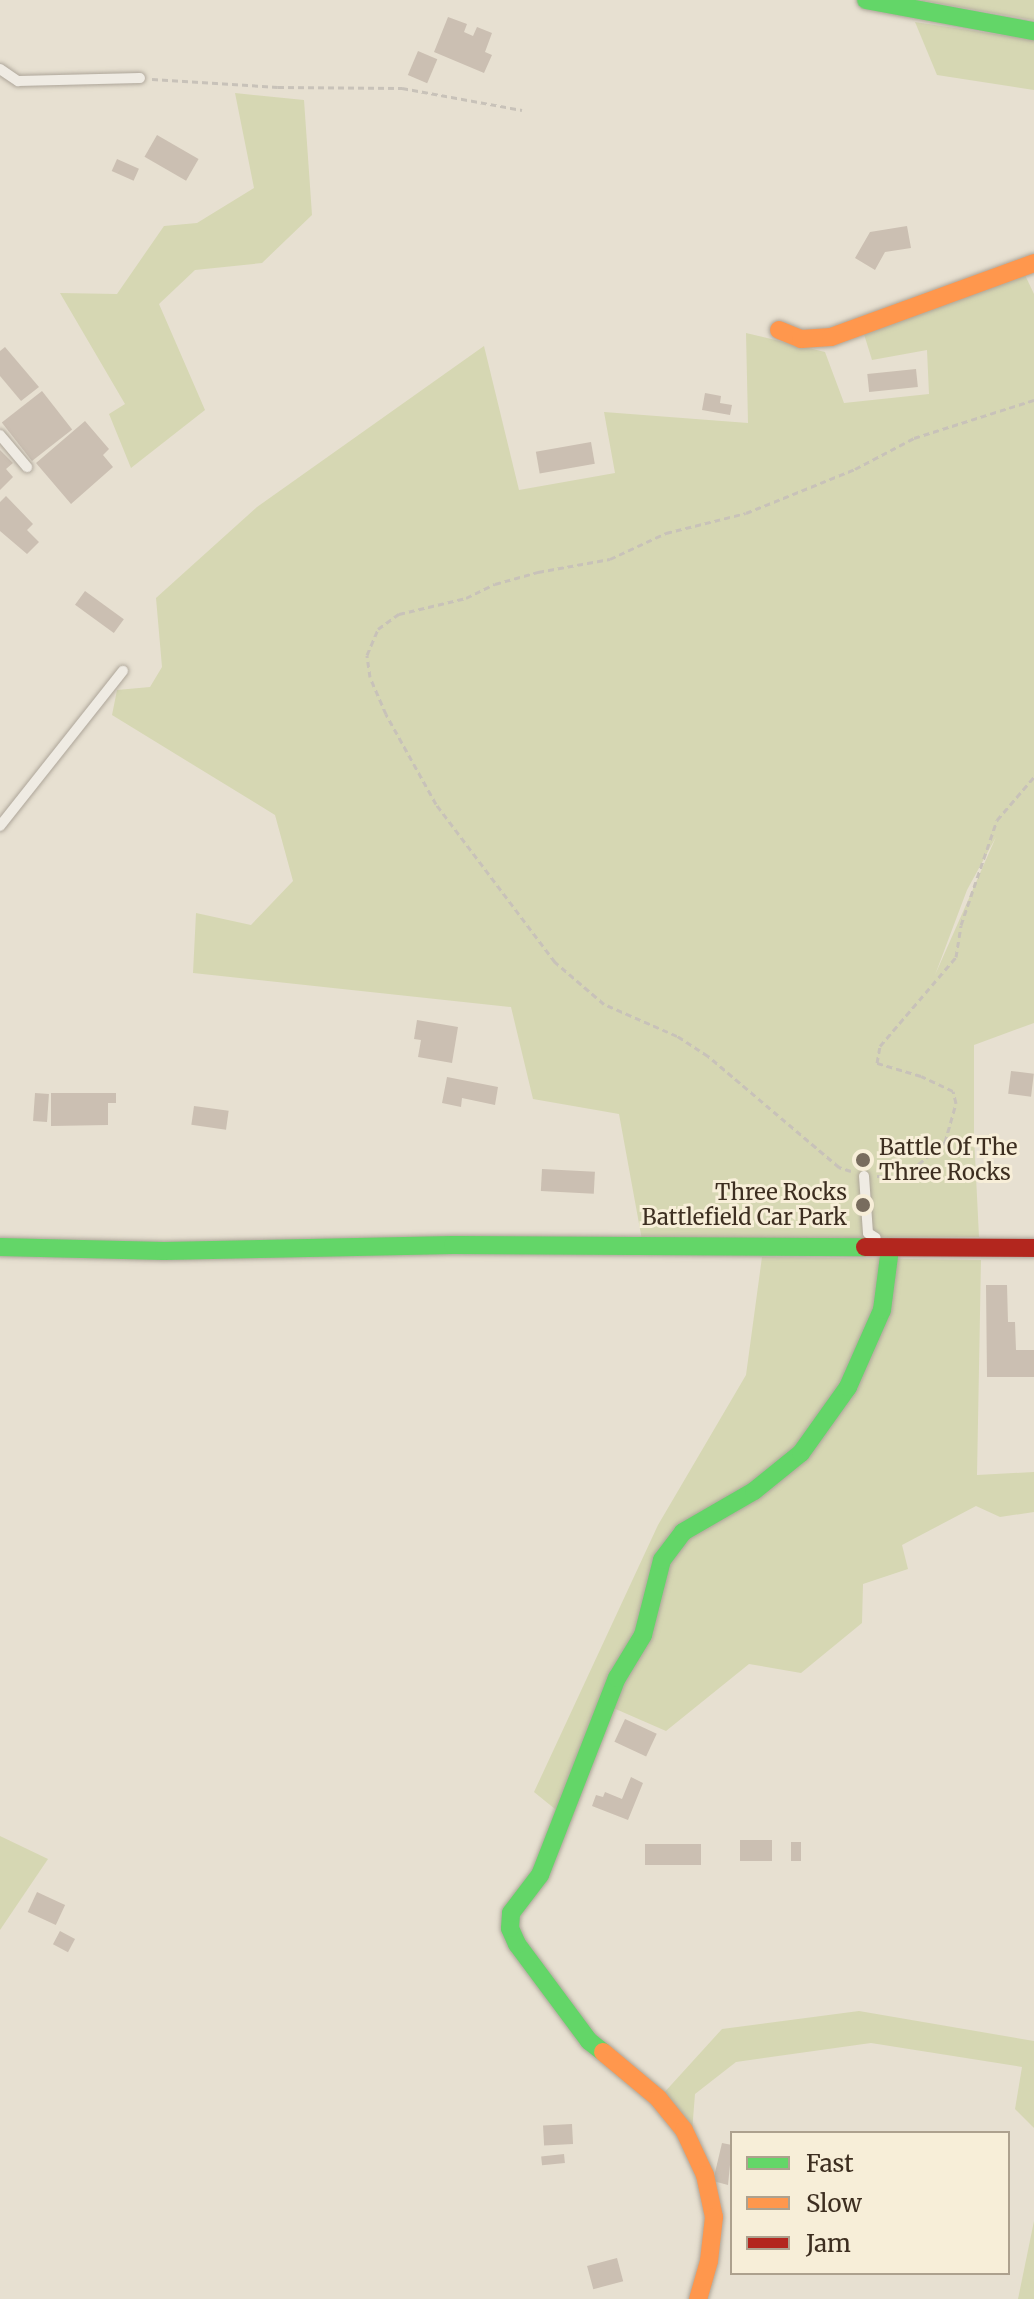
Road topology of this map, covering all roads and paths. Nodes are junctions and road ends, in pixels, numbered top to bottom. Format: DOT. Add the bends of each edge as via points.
graph roads {
  1 [pos="866,0"];
  2 [pos="1034,31"];
  3 [pos="0,69"];
  4 [pos="140,78"];
  5 [pos="522,110"];
  6 [pos="1034,263"];
  7 [pos="779,330"];
  8 [pos="1034,400"];
  9 [pos="0,435"];
  10 [pos="27,467"];
  11 [pos="123,671"];
  12 [pos="1034,777"];
  13 [pos="0,826"];
  14 [pos="864,1176"];
  15 [pos="0,1247"];
  16 [pos="890,1248"];
  17 [pos="1034,1248"];
  18 [pos="698,2299"];
  1 -- 2 [label="street"];
  3 -- 4 [label="lane" via="18,81"];
  4 -- 5 [label="path" via="402,88"];
  6 -- 7 [label="street" via="831,337 801,339"];
  8 -- 14 [label="path" via="914,438 855,469 746,513 666,533 610,559 538,572 466,598 399,614 378,629 367,655 386,714 436,804 555,962 604,1004 677,1036 708,1056 839,1167"];
  9 -- 10 [label="lane"];
  11 -- 13 [label="lane"];
  12 -- 14 [label="path" via="997,820 961,925 956,957 880,1046 877,1063 953,1091 956,1103 945,1142 903,1177"];
  14 -- 16 [label="lane" via="868,1233"];
  15 -- 16 [label="street"];
  16 -- 17 [label="street"];
  16 -- 18 [label="street" via="882,1310 848,1387 801,1453 754,1491 683,1532 662,1560 643,1635 612,1688 540,1875 511,1913 517,1944 589,2041 658,2098 684,2130 705,2175 714,2217"];
}
